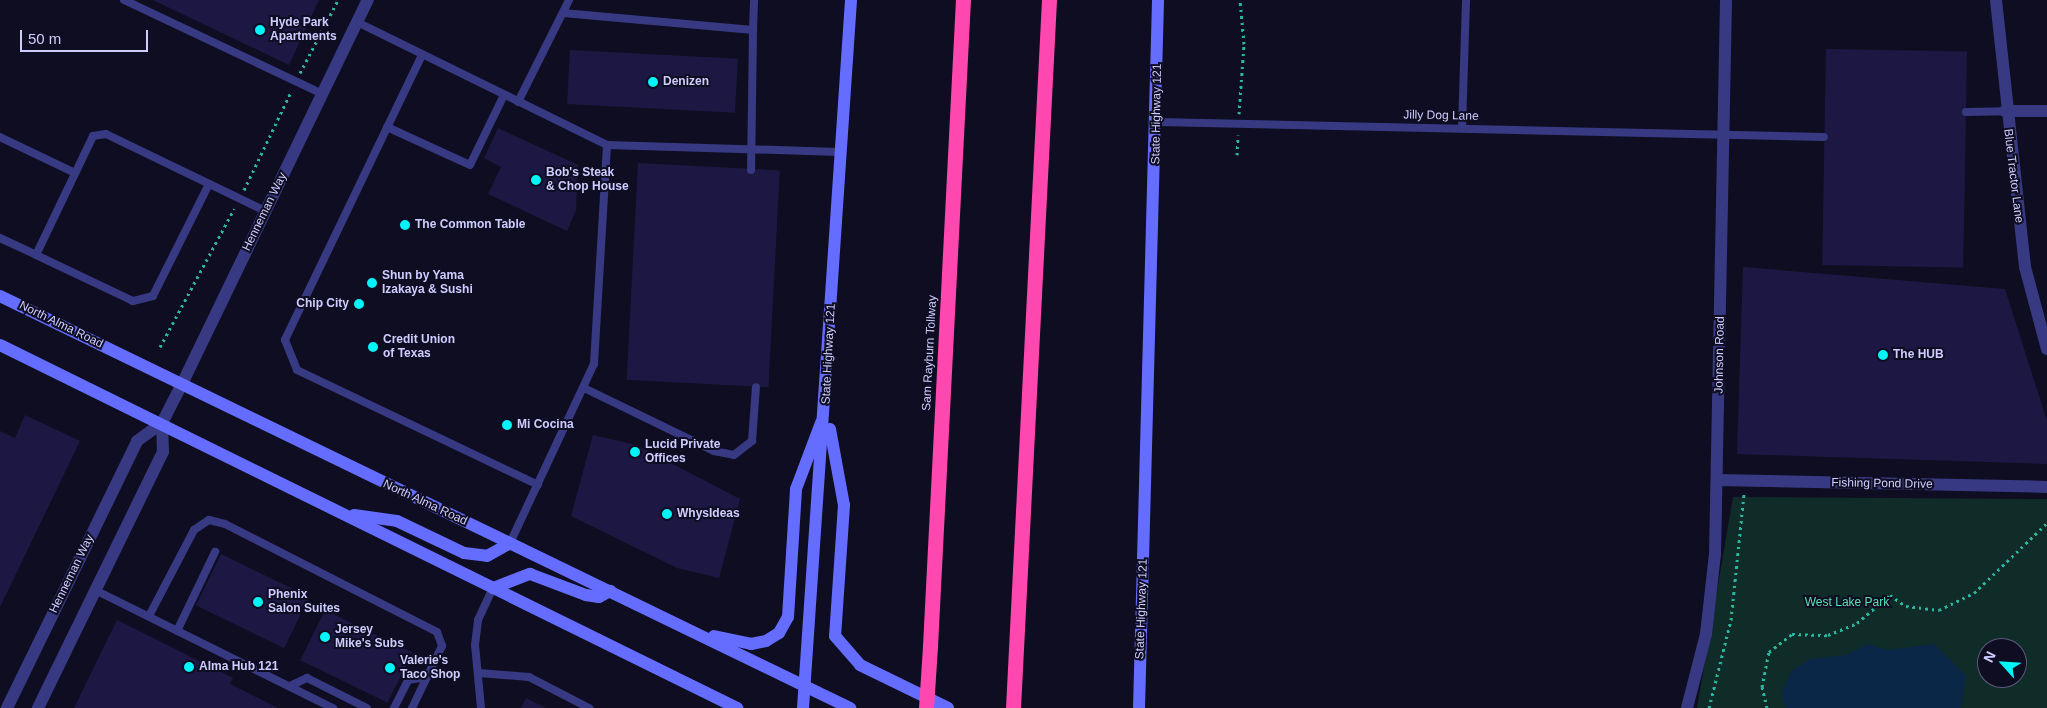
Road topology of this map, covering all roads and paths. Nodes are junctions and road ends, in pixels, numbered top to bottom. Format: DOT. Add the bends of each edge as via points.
graph roads {
  1 [pos="124,0"];
  2 [pos="338,0"];
  3 [pos="368,0"];
  4 [pos="569,0"];
  5 [pos="754,0"];
  6 [pos="851,0"];
  7 [pos="963,0"];
  8 [pos="1049,0"];
  9 [pos="1158,0"];
  10 [pos="1240,0"];
  11 [pos="1466,0"];
  12 [pos="1726,0"];
  13 [pos="1996,0"];
  14 [pos="562,13"];
  15 [pos="357,22"];
  16 [pos="753,30"];
  17 [pos="422,55"];
  18 [pos="305,62"];
  19 [pos="323,94"];
  20 [pos="504,95"];
  21 [pos="518,102"];
  22 [pos="1239,110"];
  23 [pos="2005,111"];
  24 [pos="2047,111"];
  25 [pos="1966,112"];
  26 [pos="1158,122"];
  27 [pos="387,127"];
  28 [pos="1462,128"];
  29 [pos="1724,133"];
  30 [pos="1238,134"];
  31 [pos="0,137"];
  32 [pos="1824,137"];
  33 [pos="607,145"];
  34 [pos="752,150"];
  35 [pos="839,152"];
  36 [pos="1237,155"];
  37 [pos="751,170"];
  38 [pos="75,173"];
  39 [pos="209,184"];
  40 [pos="265,212"];
  41 [pos="0,238"];
  42 [pos="36,255"];
  43 [pos="0,296"];
  44 [pos="0,345"];
  45 [pos="2047,349"];
  46 [pos="182,384"];
  47 [pos="756,387"];
  48 [pos="584,388"];
  49 [pos="826,409"];
  50 [pos="162,423"];
  51 [pos="1718,480"];
  52 [pos="538,485"];
  53 [pos="2047,487"];
  54 [pos="1743,511"];
  55 [pos="343,513"];
  56 [pos="2047,523"];
  57 [pos="510,543"];
  58 [pos="215,552"];
  59 [pos="493,588"];
  60 [pos="95,590"];
  61 [pos="610,591"];
  62 [pos="148,616"];
  63 [pos="177,631"];
  64 [pos="694,632"];
  65 [pos="479,673"];
  66 [pos="427,677"];
  67 [pos="290,686"];
  68 [pos="807,686"];
  69 [pos="5,704"];
  70 [pos="38,708"];
  71 [pos="333,708"];
  72 [pos="367,708"];
  73 [pos="394,708"];
  74 [pos="412,708"];
  75 [pos="481,708"];
  76 [pos="586,708"];
  77 [pos="737,708"];
  78 [pos="803,708"];
  79 [pos="850,708"];
  80 [pos="926,708"];
  81 [pos="948,708"];
  82 [pos="1013,708"];
  83 [pos="1139,708"];
  84 [pos="1687,708"];
  85 [pos="1709,708"];
  86 [pos="1767,708"];
  1 -- 19 [label="lane"];
  2 -- 18 [label="path"];
  3 -- 15 [label="street, Henneman Way"];
  4 -- 14 [label="lane"];
  5 -- 16 [label="lane"];
  6 -- 35 [label="main road, State Highway 121"];
  7 -- 80 [label="highway, Sam Rayburn Tollway, bridge"];
  8 -- 82 [label="highway"];
  9 -- 26 [label="main road, State Highway 121"];
  10 -- 22 [label="path" via="1244,44"];
  11 -- 28 [label="lane"];
  12 -- 29 [label="street, Johnson Road"];
  13 -- 23 [label="street, Blue Tractor Lane"];
  14 -- 16 [label="lane"];
  14 -- 21 [label="lane"];
  15 -- 17 [label="lane"];
  15 -- 19 [label="street, Henneman Way"];
  16 -- 34 [label="lane"];
  17 -- 20 [label="lane"];
  17 -- 27 [label="lane"];
  19 -- 40 [label="street, Henneman Way"];
  20 -- 21 [label="lane"];
  20 -- 27 [label="lane" via="470,165"];
  21 -- 33 [label="lane"];
  23 -- 24 [label="street"];
  23 -- 25 [label="lane"];
  23 -- 45 [label="street, Blue Tractor Lane" via="2025,267"];
  26 -- 28 [label="lane, Jilly Dog Lane"];
  26 -- 83 [label="main road, State Highway 121"];
  27 -- 52 [label="lane" via="285,340 297,370"];
  28 -- 29 [label="lane, Jilly Dog Lane"];
  29 -- 32 [label="lane, Jilly Dog Lane"];
  29 -- 51 [label="street, Johnson Road"];
  30 -- 36 [label="path"];
  31 -- 38 [label="lane"];
  33 -- 34 [label="lane"];
  33 -- 48 [label="lane" via="598,342"];
  34 -- 35 [label="lane"];
  34 -- 37 [label="lane"];
  35 -- 49 [label="main road, State Highway 121"];
  38 -- 39 [label="lane" via="93,136 106,134"];
  38 -- 42 [label="lane"];
  39 -- 40 [label="lane"];
  39 -- 42 [label="lane" via="153,296 133,301"];
  40 -- 46 [label="street, Henneman Way"];
  41 -- 42 [label="lane"];
  43 -- 46 [label="main road, North Alma Road"];
  44 -- 50 [label="main road"];
  46 -- 50 [label="street, Henneman Way"];
  46 -- 57 [label="main road, North Alma Road"];
  47 -- 48 [label="lane" via="752,441 734,455 714,451"];
  48 -- 52 [label="lane"];
  49 -- 64 [label="main road" via="796,489 788,617 779,633 751,644"];
  49 -- 68 [label="main road, State Highway 121"];
  49 -- 81 [label="main road" via="844,505 835,636 860,665"];
  50 -- 55 [label="main road"];
  50 -- 60 [label="street, Henneman Way" via="163,452"];
  50 -- 69 [label="street, Henneman Way" via="137,441"];
  51 -- 53 [label="street, Fishing Pond Drive"];
  51 -- 84 [label="street, Johnson Road" via="1710,608"];
  52 -- 57 [label="lane"];
  54 -- 85 [label="path" via="1731,620"];
  55 -- 57 [label="main road" via="397,521 464,553 487,556"];
  55 -- 59 [label="main road"];
  56 -- 86 [label="path" via="1974,594 1939,610 1906,606 1890,595 1856,624 1828,635 1792,634 1769,652 1762,687"];
  57 -- 61 [label="main road, North Alma Road"];
  58 -- 63 [label="lane"];
  59 -- 61 [label="main road" via="530,574 586,595 599,597"];
  59 -- 65 [label="lane" via="478,620"];
  59 -- 77 [label="main road"];
  60 -- 62 [label="lane"];
  60 -- 70 [label="street, Henneman Way"];
  61 -- 64 [label="main road, North Alma Road"];
  62 -- 63 [label="lane"];
  62 -- 66 [label="lane" via="194,530 209,520 234,528 437,632 442,646"];
  63 -- 67 [label="lane"];
  64 -- 68 [label="main road, North Alma Road"];
  65 -- 75 [label="lane"];
  65 -- 76 [label="lane" via="529,677"];
  66 -- 73 [label="lane" via="408,680"];
  66 -- 74 [label="lane"];
  67 -- 71 [label="lane"];
  67 -- 72 [label="lane" via="307,678"];
  68 -- 78 [label="main road, State Highway 121"];
  68 -- 79 [label="main road, North Alma Road"];
}
